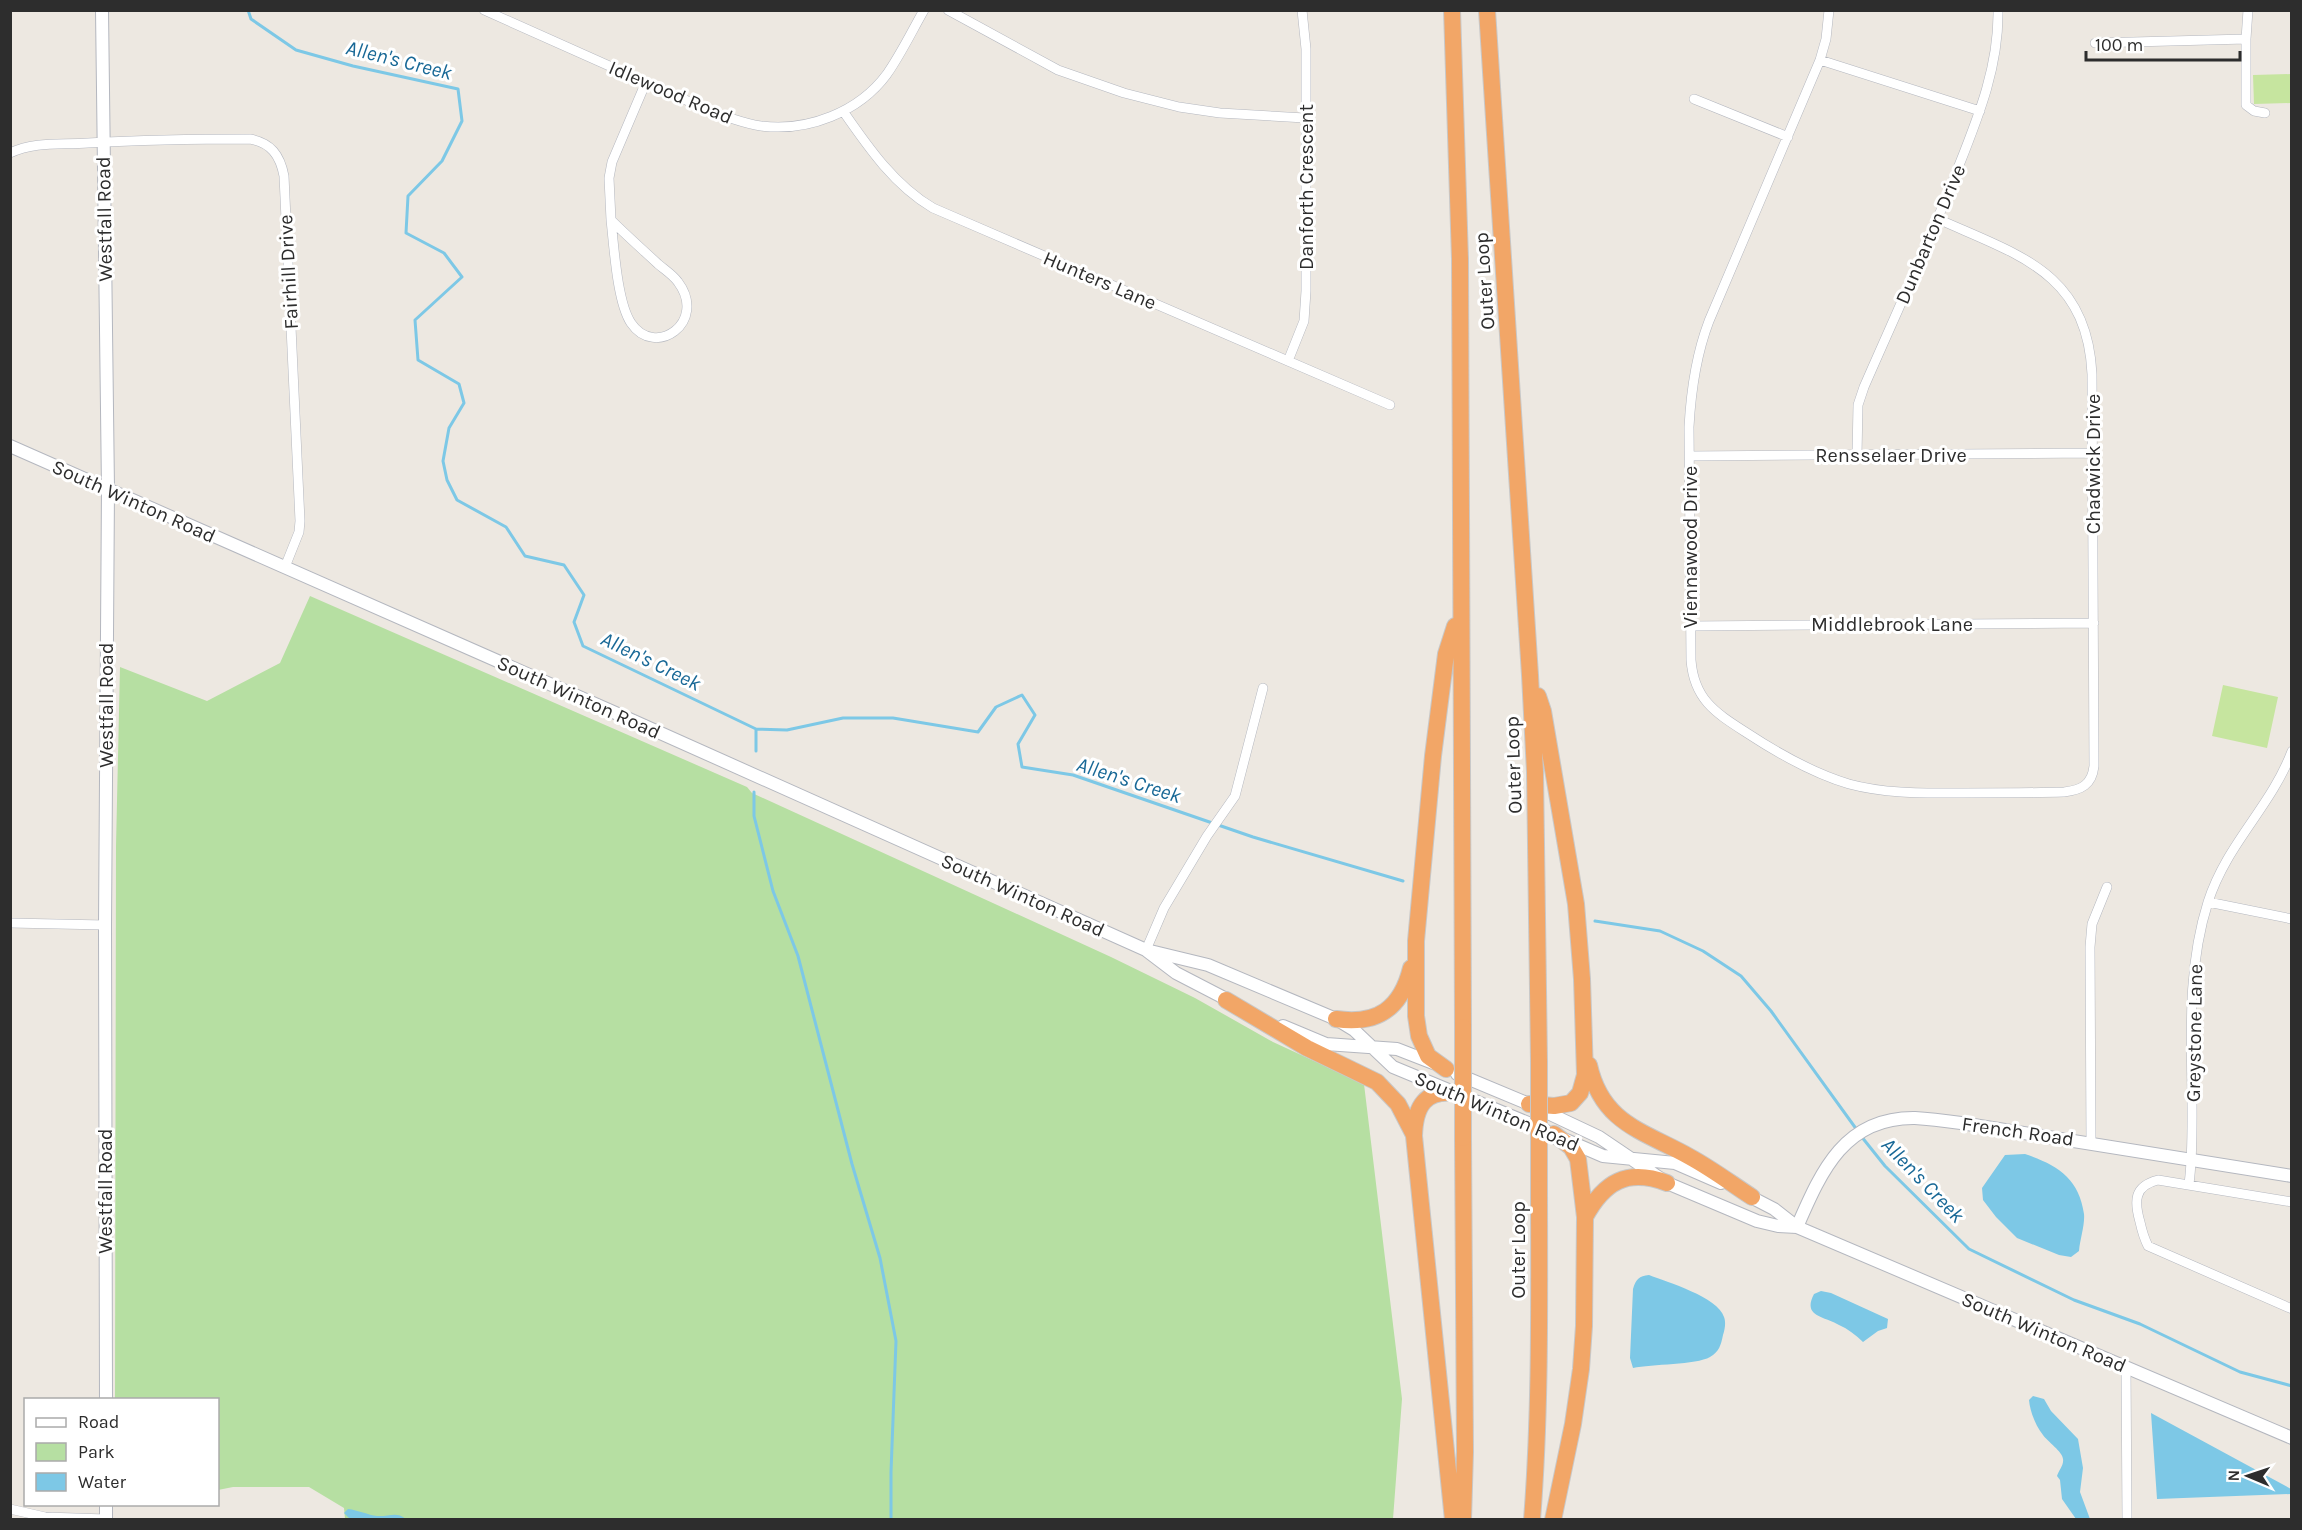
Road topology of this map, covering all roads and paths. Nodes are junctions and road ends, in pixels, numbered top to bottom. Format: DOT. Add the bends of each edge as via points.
graph roads {
  1 [pos="102,10"];
  2 [pos="484,10"];
  3 [pos="924,10"];
  4 [pos="948,10"];
  5 [pos="1302,10"];
  6 [pos="1452,10"];
  7 [pos="1487,10"];
  8 [pos="1829,10"];
  9 [pos="1998,10"];
  10 [pos="2248,10"];
  11 [pos="2246,39"];
  12 [pos="2095,43"];
  13 [pos="1821,60"];
  14 [pos="646,82"];
  15 [pos="1694,99"];
  16 [pos="843,111"];
  17 [pos="1980,111"];
  18 [pos="2265,113"];
  19 [pos="1305,118"];
  20 [pos="1788,137"];
  21 [pos="103,142"];
  22 [pos="10,153"];
  23 [pos="1938,219"];
  24 [pos="610,220"];
  25 [pos="1288,361"];
  26 [pos="1390,405"];
  27 [pos="10,446"];
  28 [pos="2092,453"];
  29 [pos="1857,455"];
  30 [pos="1690,456"];
  31 [pos="108,489"];
  32 [pos="285,567"];
  33 [pos="1460,608"];
  34 [pos="2094,622"];
  35 [pos="1690,626"];
  36 [pos="1530,675"];
  37 [pos="1263,688"];
  38 [pos="2292,751"];
  39 [pos="2085,786"];
  40 [pos="2107,887"];
  41 [pos="2208,902"];
  42 [pos="2292,920"];
  43 [pos="10,923"];
  44 [pos="105,925"];
  45 [pos="1416,941"];
  46 [pos="1146,950"];
  47 [pos="1226,1000"];
  48 [pos="1336,1019"];
  49 [pos="1583,1037"];
  50 [pos="1371,1047"];
  51 [pos="1446,1069"];
  52 [pos="1459,1094"];
  53 [pos="1529,1104"];
  54 [pos="1554,1134"];
  55 [pos="1414,1136"];
  56 [pos="2091,1142"];
  57 [pos="1631,1159"];
  58 [pos="2193,1159"];
  59 [pos="2292,1176"];
  60 [pos="1667,1183"];
  61 [pos="2188,1184"];
  62 [pos="1752,1197"];
  63 [pos="2292,1202"];
  64 [pos="1585,1217"];
  65 [pos="1797,1227"];
  66 [pos="2292,1309"];
  67 [pos="2126,1367"];
  68 [pos="106,1398"];
  69 [pos="2292,1438"];
  70 [pos="10,1509"];
  71 [pos="106,1519"];
  72 [pos="1453,1520"];
  73 [pos="1463,1520"];
  74 [pos="1532,1520"];
  75 [pos="1553,1520"];
  76 [pos="2127,1520"];
  1 -- 21 [label="main road, Westfall Road"];
  2 -- 14 [label="street, Idlewood Road"];
  3 -- 16 [label="street, Idlewood Road" via="882,81"];
  4 -- 19 [label="street" via="1058,70 1124,93 1220,113"];
  5 -- 19 [label="street, Danforth Crescent"];
  6 -- 33 [label="highway, Outer Loop" via="1460,259"];
  7 -- 36 [label="highway, Outer Loop"];
  8 -- 13 [label="street, Viennawood Drive"];
  9 -- 17 [label="street, Dunbarton Drive" via="1996,45"];
  10 -- 11 [label="street"];
  11 -- 12 [label="street"];
  11 -- 18 [label="street" via="2246,105"];
  13 -- 17 [label="street"];
  13 -- 20 [label="street, Viennawood Drive"];
  14 -- 16 [label="street, Idlewood Road" via="717,114 762,126 803,125"];
  14 -- 24 [label="street" via="612,162"];
  15 -- 20 [label="street"];
  16 -- 25 [label="street, Hunters Lane" via="883,165 933,208"];
  17 -- 23 [label="street, Dunbarton Drive"];
  19 -- 25 [label="street, Danforth Crescent" via="1305,308"];
  20 -- 30 [label="street, Viennawood Drive" via="1705,332 1690,402"];
  21 -- 22 [label="street, Fairhill Drive" via="40,144"];
  21 -- 31 [label="main road, Westfall Road"];
  21 -- 32 [label="street, Fairhill Drive" via="250,139 267,144 278,155 284,176 300,521"];
  23 -- 28 [label="street, Chadwick Drive" via="2032,263 2069,296 2085,330 2091,359"];
  23 -- 29 [label="street, Dunbarton Drive" via="1864,387 1858,405"];
  24 -- 24 [label="street" via="624,310 632,325 645,335 664,337 676,332 686,320 687,302 679,283"];
  25 -- 26 [label="street, Hunters Lane"];
  27 -- 31 [label="main road, South Winton Road"];
  28 -- 29 [label="street, Rensselaer Drive"];
  28 -- 34 [label="street, Chadwick Drive"];
  29 -- 30 [label="street, Rensselaer Drive"];
  30 -- 35 [label="street, Viennawood Drive"];
  31 -- 32 [label="main road, South Winton Road"];
  31 -- 44 [label="main road, Westfall Road"];
  32 -- 46 [label="main road, South Winton Road"];
  33 -- 45 [label="highway" via="1446,654 1434,741"];
  33 -- 73 [label="highway, Outer Loop, bridge"];
  34 -- 35 [label="street, Middlebrook Lane"];
  34 -- 39 [label="street, Chadwick Drive" via="2094,766"];
  35 -- 39 [label="street, Viennawood Drive" via="1693,678 1707,703 1777,752 1815,771 1867,788 1927,793 2064,792"];
  36 -- 49 [label="highway" via="1543,711 1574,884"];
  36 -- 74 [label="highway, Outer Loop, bridge" via="1535,783 1540,1324"];
  37 -- 46 [label="street" via="1234,796 1164,908"];
  38 -- 41 [label="street, Greystone Lane" via="2272,792 2219,871"];
  40 -- 56 [label="street" via="2090,935"];
  41 -- 42 [label="street"];
  41 -- 58 [label="street, Greystone Lane" via="2194,963 2190,1015"];
  43 -- 44 [label="street"];
  44 -- 68 [label="main road, Westfall Road"];
  45 -- 48 [label="highway" via="1406,986 1391,1007 1369,1019"];
  45 -- 51 [label="highway" via="1419,1036 1428,1056"];
  46 -- 47 [label="main road, South Winton Road" via="1176,973"];
  46 -- 48 [label="main road, South Winton Road" via="1208,965"];
  47 -- 50 [label="main road, South Winton Road" via="1321,1042"];
  47 -- 55 [label="highway" via="1307,1048 1377,1082 1398,1104"];
  48 -- 50 [label="main road, South Winton Road"];
  49 -- 53 [label="highway" via="1584,1080 1576,1099 1563,1106"];
  49 -- 62 [label="highway" via="1593,1082 1616,1116 1638,1132 1691,1157"];
  50 -- 51 [label="main road, South Winton Road" via="1402,1050"];
  50 -- 52 [label="main road, South Winton Road" via="1393,1067"];
  51 -- 53 [label="main road, South Winton Road"];
  52 -- 54 [label="main road, South Winton Road"];
  52 -- 55 [label="highway" via="1439,1093 1425,1100 1415,1118"];
  53 -- 57 [label="main road, South Winton Road" via="1599,1137"];
  54 -- 57 [label="main road, South Winton Road" via="1599,1155"];
  54 -- 64 [label="highway" via="1571,1147 1578,1159"];
  55 -- 72 [label="highway"];
  56 -- 58 [label="main road, French Road"];
  56 -- 65 [label="main road, French Road" via="1914,1118 1886,1122 1843,1145 1825,1169"];
  57 -- 60 [label="main road, South Winton Road"];
  57 -- 62 [label="main road, South Winton Road" via="1675,1163"];
  58 -- 59 [label="main road, French Road"];
  58 -- 61 [label="street, Greystone Lane"];
  60 -- 64 [label="highway" via="1640,1178 1617,1182 1599,1194"];
  60 -- 65 [label="main road, South Winton Road" via="1750,1218"];
  61 -- 63 [label="street"];
  61 -- 66 [label="street" via="2158,1180 2146,1183 2139,1191 2137,1212 2148,1246"];
  62 -- 65 [label="main road, South Winton Road" via="1783,1214"];
  64 -- 75 [label="highway" via="1581,1376"];
  65 -- 67 [label="main road, South Winton Road"];
  67 -- 69 [label="main road, South Winton Road"];
  67 -- 76 [label="street"];
  70 -- 71 [label="street" via="45,1517"];
}
